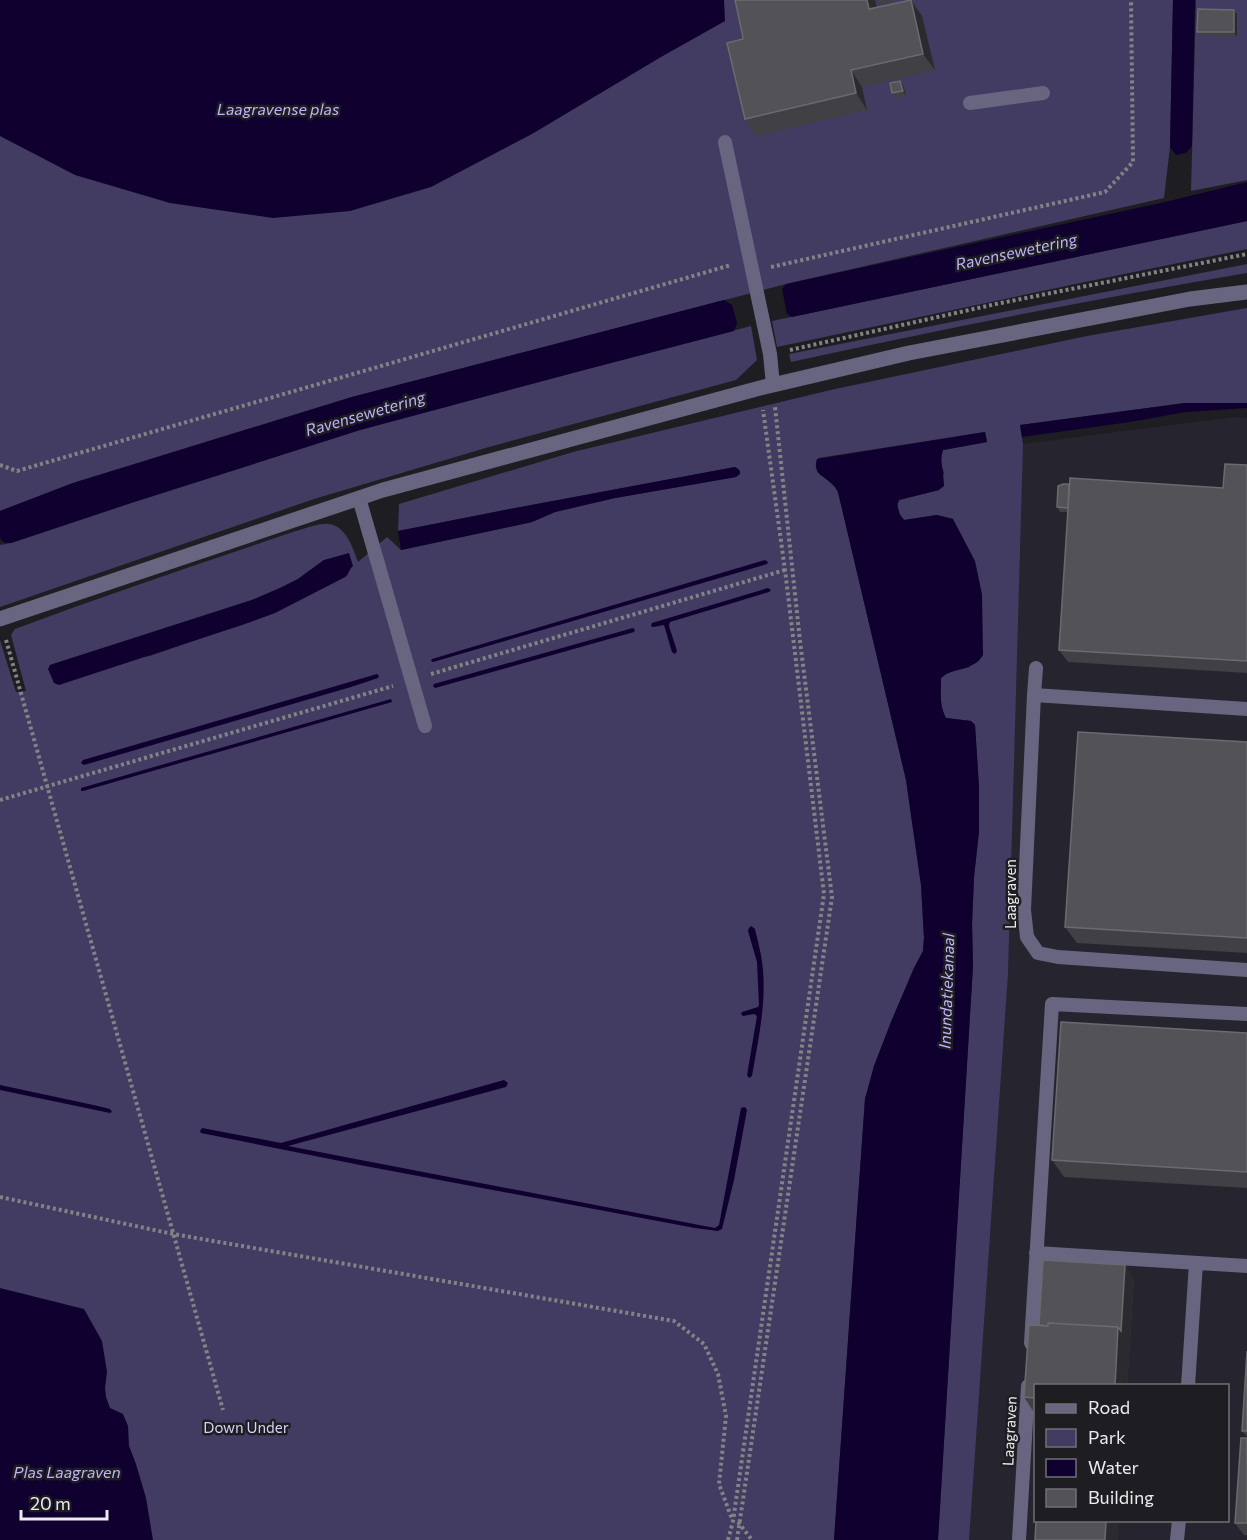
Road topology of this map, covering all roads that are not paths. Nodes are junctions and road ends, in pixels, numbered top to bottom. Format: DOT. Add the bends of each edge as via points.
graph roads {
  1 [pos="1043,93"];
  2 [pos="970,103"];
  3 [pos="725,142"];
  4 [pos="1247,292"];
  5 [pos="766,386"];
  6 [pos="359,498"];
  7 [pos="0,619"];
  8 [pos="1036,668"];
  9 [pos="1034,695"];
  10 [pos="1247,709"];
  11 [pos="424,726"];
  12 [pos="1247,970"];
  13 [pos="1247,1014"];
  14 [pos="1036,1253"];
  15 [pos="1196,1263"];
  16 [pos="1247,1266"];
  17 [pos="1030,1355"];
  18 [pos="1029,1378"];
  19 [pos="1188,1384"];
  20 [pos="1179,1522"];
  21 [pos="1019,1540"];
  22 [pos="1177,1540"];
  1 -- 2 [label="lane"];
  3 -- 5 [label="lane" via="768,349"];
  4 -- 5 [label="street" via="1190,299 909,353"];
  5 -- 6 [label="street"];
  6 -- 7 [label="street"];
  6 -- 11 [label="lane"];
  8 -- 9 [label="lane, Laagraven"];
  9 -- 10 [label="lane"];
  9 -- 12 [label="lane, Laagraven" via="1024,910 1027,937 1038,953"];
  13 -- 14 [label="lane" via="1052,1004"];
  14 -- 15 [label="lane"];
  14 -- 17 [label="lane"];
  15 -- 16 [label="lane"];
  15 -- 19 [label="lane"];
  18 -- 21 [label="lane, Laagraven"];
  20 -- 22 [label="lane"];
}
